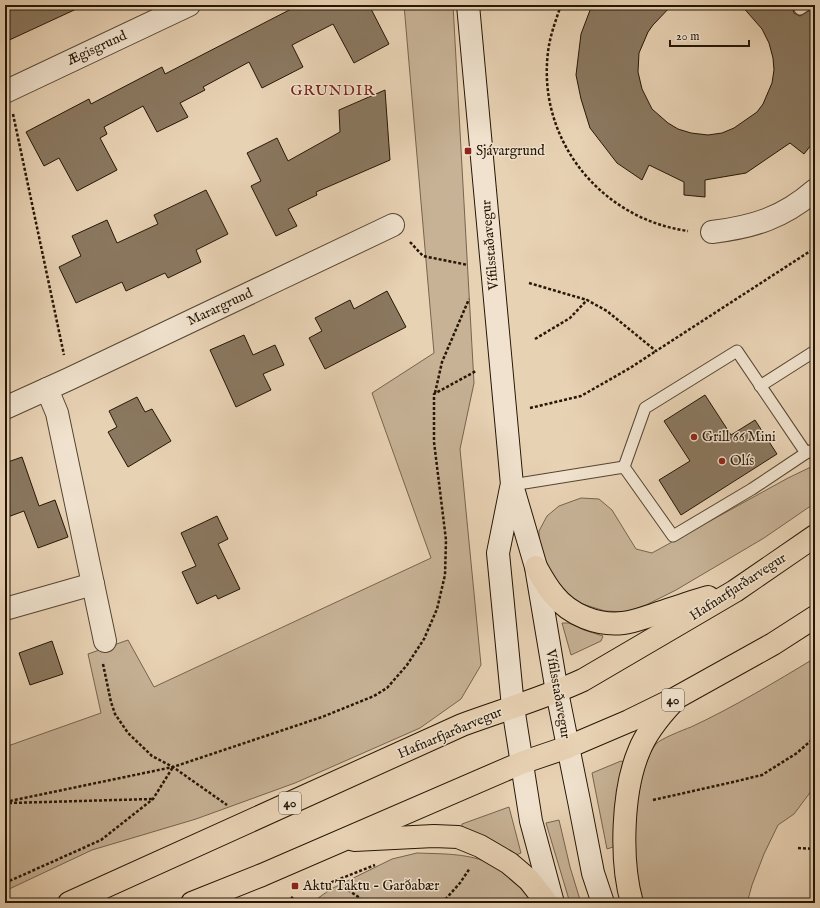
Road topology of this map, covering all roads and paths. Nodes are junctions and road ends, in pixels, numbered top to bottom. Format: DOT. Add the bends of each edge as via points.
graph roads {
  1 [pos="189,5"];
  2 [pos="468,5"];
  3 [pos="562,5"];
  4 [pos="7,91"];
  5 [pos="815,190"];
  6 [pos="393,225"];
  7 [pos="712,232"];
  8 [pos="815,248"];
  9 [pos="470,265"];
  10 [pos="529,283"];
  11 [pos="471,294"];
  12 [pos="587,300"];
  13 [pos="535,339"];
  14 [pos="656,351"];
  15 [pos="815,351"];
  16 [pos="476,371"];
  17 [pos="69,379"];
  18 [pos="760,386"];
  19 [pos="47,389"];
  20 [pos="434,394"];
  21 [pos="5,408"];
  22 [pos="530,408"];
  23 [pos="811,451"];
  24 [pos="624,467"];
  25 [pos="512,485"];
  26 [pos="815,536"];
  27 [pos="536,567"];
  28 [pos="93,584"];
  29 [pos="735,591"];
  30 [pos="5,609"];
  31 [pos="815,617"];
  32 [pos="815,634"];
  33 [pos="105,641"];
  34 [pos="773,644"];
  35 [pos="557,692"];
  36 [pos="676,698"];
  37 [pos="513,707"];
  38 [pos="815,737"];
  39 [pos="568,747"];
  40 [pos="521,763"];
  41 [pos="173,767"];
  42 [pos="153,799"];
  43 [pos="651,800"];
  44 [pos="5,802"];
  45 [pos="230,808"];
  46 [pos="341,841"];
  47 [pos="798,848"];
  48 [pos="815,849"];
  49 [pos="472,864"];
  50 [pos="5,883"];
  51 [pos="344,887"];
  52 [pos="291,897"];
  53 [pos="286,899"];
  54 [pos="69,903"];
  55 [pos="192,903"];
  56 [pos="275,903"];
  57 [pos="298,903"];
  58 [pos="367,903"];
  59 [pos="442,903"];
  60 [pos="547,903"];
  61 [pos="553,903"];
  62 [pos="603,903"];
  63 [pos="632,903"];
  1 -- 4 [label="street, Ægisgrund"];
  2 -- 25 [label="street, Vífilsstaðavegur"];
  3 -- 7 [label="path" via="553,27 548,51 547,77 556,126 580,170 617,204 639,217 662,226"];
  4 -- 17 [label="path"];
  5 -- 7 [label="street" via="784,213 737,229"];
  6 -- 9 [label="path" via="423,256"];
  6 -- 17 [label="street, Marargrund"];
  8 -- 14 [label="path"];
  10 -- 12 [label="path"];
  11 -- 20 [label="path" via="442,362"];
  12 -- 13 [label="path" via="570,318"];
  12 -- 14 [label="path" via="608,311"];
  14 -- 22 [label="path" via="581,396"];
  15 -- 18 [label="lane"];
  16 -- 20 [label="path"];
  17 -- 19 [label="street, Marargrund"];
  18 -- 23 [label="lane"];
  18 -- 24 [label="lane" via="737,352 645,408"];
  19 -- 21 [label="street, Marargrund"];
  19 -- 28 [label="street" via="57,413"];
  20 -- 41 [label="path" via="434,442 446,540 445,575 431,625 407,665 387,688 374,696 322,717"];
  23 -- 24 [label="lane" via="672,536"];
  24 -- 25 [label="lane"];
  25 -- 27 [label="street, Vífilsstaðavegur"];
  25 -- 37 [label="street, Vífilsstaðavegur" via="498,553"];
  26 -- 29 [label="main road, Hafnarfjarðarvegur / 40"];
  27 -- 29 [label="main road" via="554,596 566,607 580,616 609,623 636,620 707,597"];
  27 -- 35 [label="street, Vífilsstaðavegur"];
  28 -- 30 [label="street"];
  28 -- 33 [label="street"];
  29 -- 35 [label="main road, Hafnarfjarðarvegur / 40" via="583,680"];
  31 -- 34 [label="main road, 40"];
  32 -- 34 [label="main road"];
  33 -- 41 [label="path" via="103,666 115,714 138,744 152,756"];
  34 -- 36 [label="main road, 40"];
  35 -- 37 [label="main road, Hafnarfjarðarvegur / 40"];
  35 -- 39 [label="street, Vífilsstaðavegur"];
  36 -- 39 [label="main road, 40"];
  36 -- 63 [label="main road" via="660,715 647,736 639,751 631,779 626,816 625,867"];
  37 -- 40 [label="street, Vífilsstaðavegur"];
  37 -- 54 [label="main road, Hafnarfjarðarvegur / 40" via="462,725"];
  38 -- 43 [label="path" via="797,753 762,775"];
  39 -- 40 [label="main road, 40"];
  39 -- 62 [label="street, Vífilsstaðavegur" via="594,873"];
  40 -- 46 [label="main road, 40"];
  40 -- 61 [label="street, Vífilsstaðavegur" via="531,821"];
  41 -- 42 [label="path"];
  41 -- 44 [label="path"];
  41 -- 45 [label="path"];
  42 -- 44 [label="path"];
  42 -- 50 [label="path" via="101,840"];
  46 -- 55 [label="main road, 40"];
  46 -- 60 [label="main road" via="458,837 490,851 509,863 529,880"];
  47 -- 48 [label="path"];
  49 -- 59 [label="path" via="460,883"];
  51 -- 58 [label="path"];
  52 -- 57 [label="path"];
  53 -- 56 [label="path"];
}
